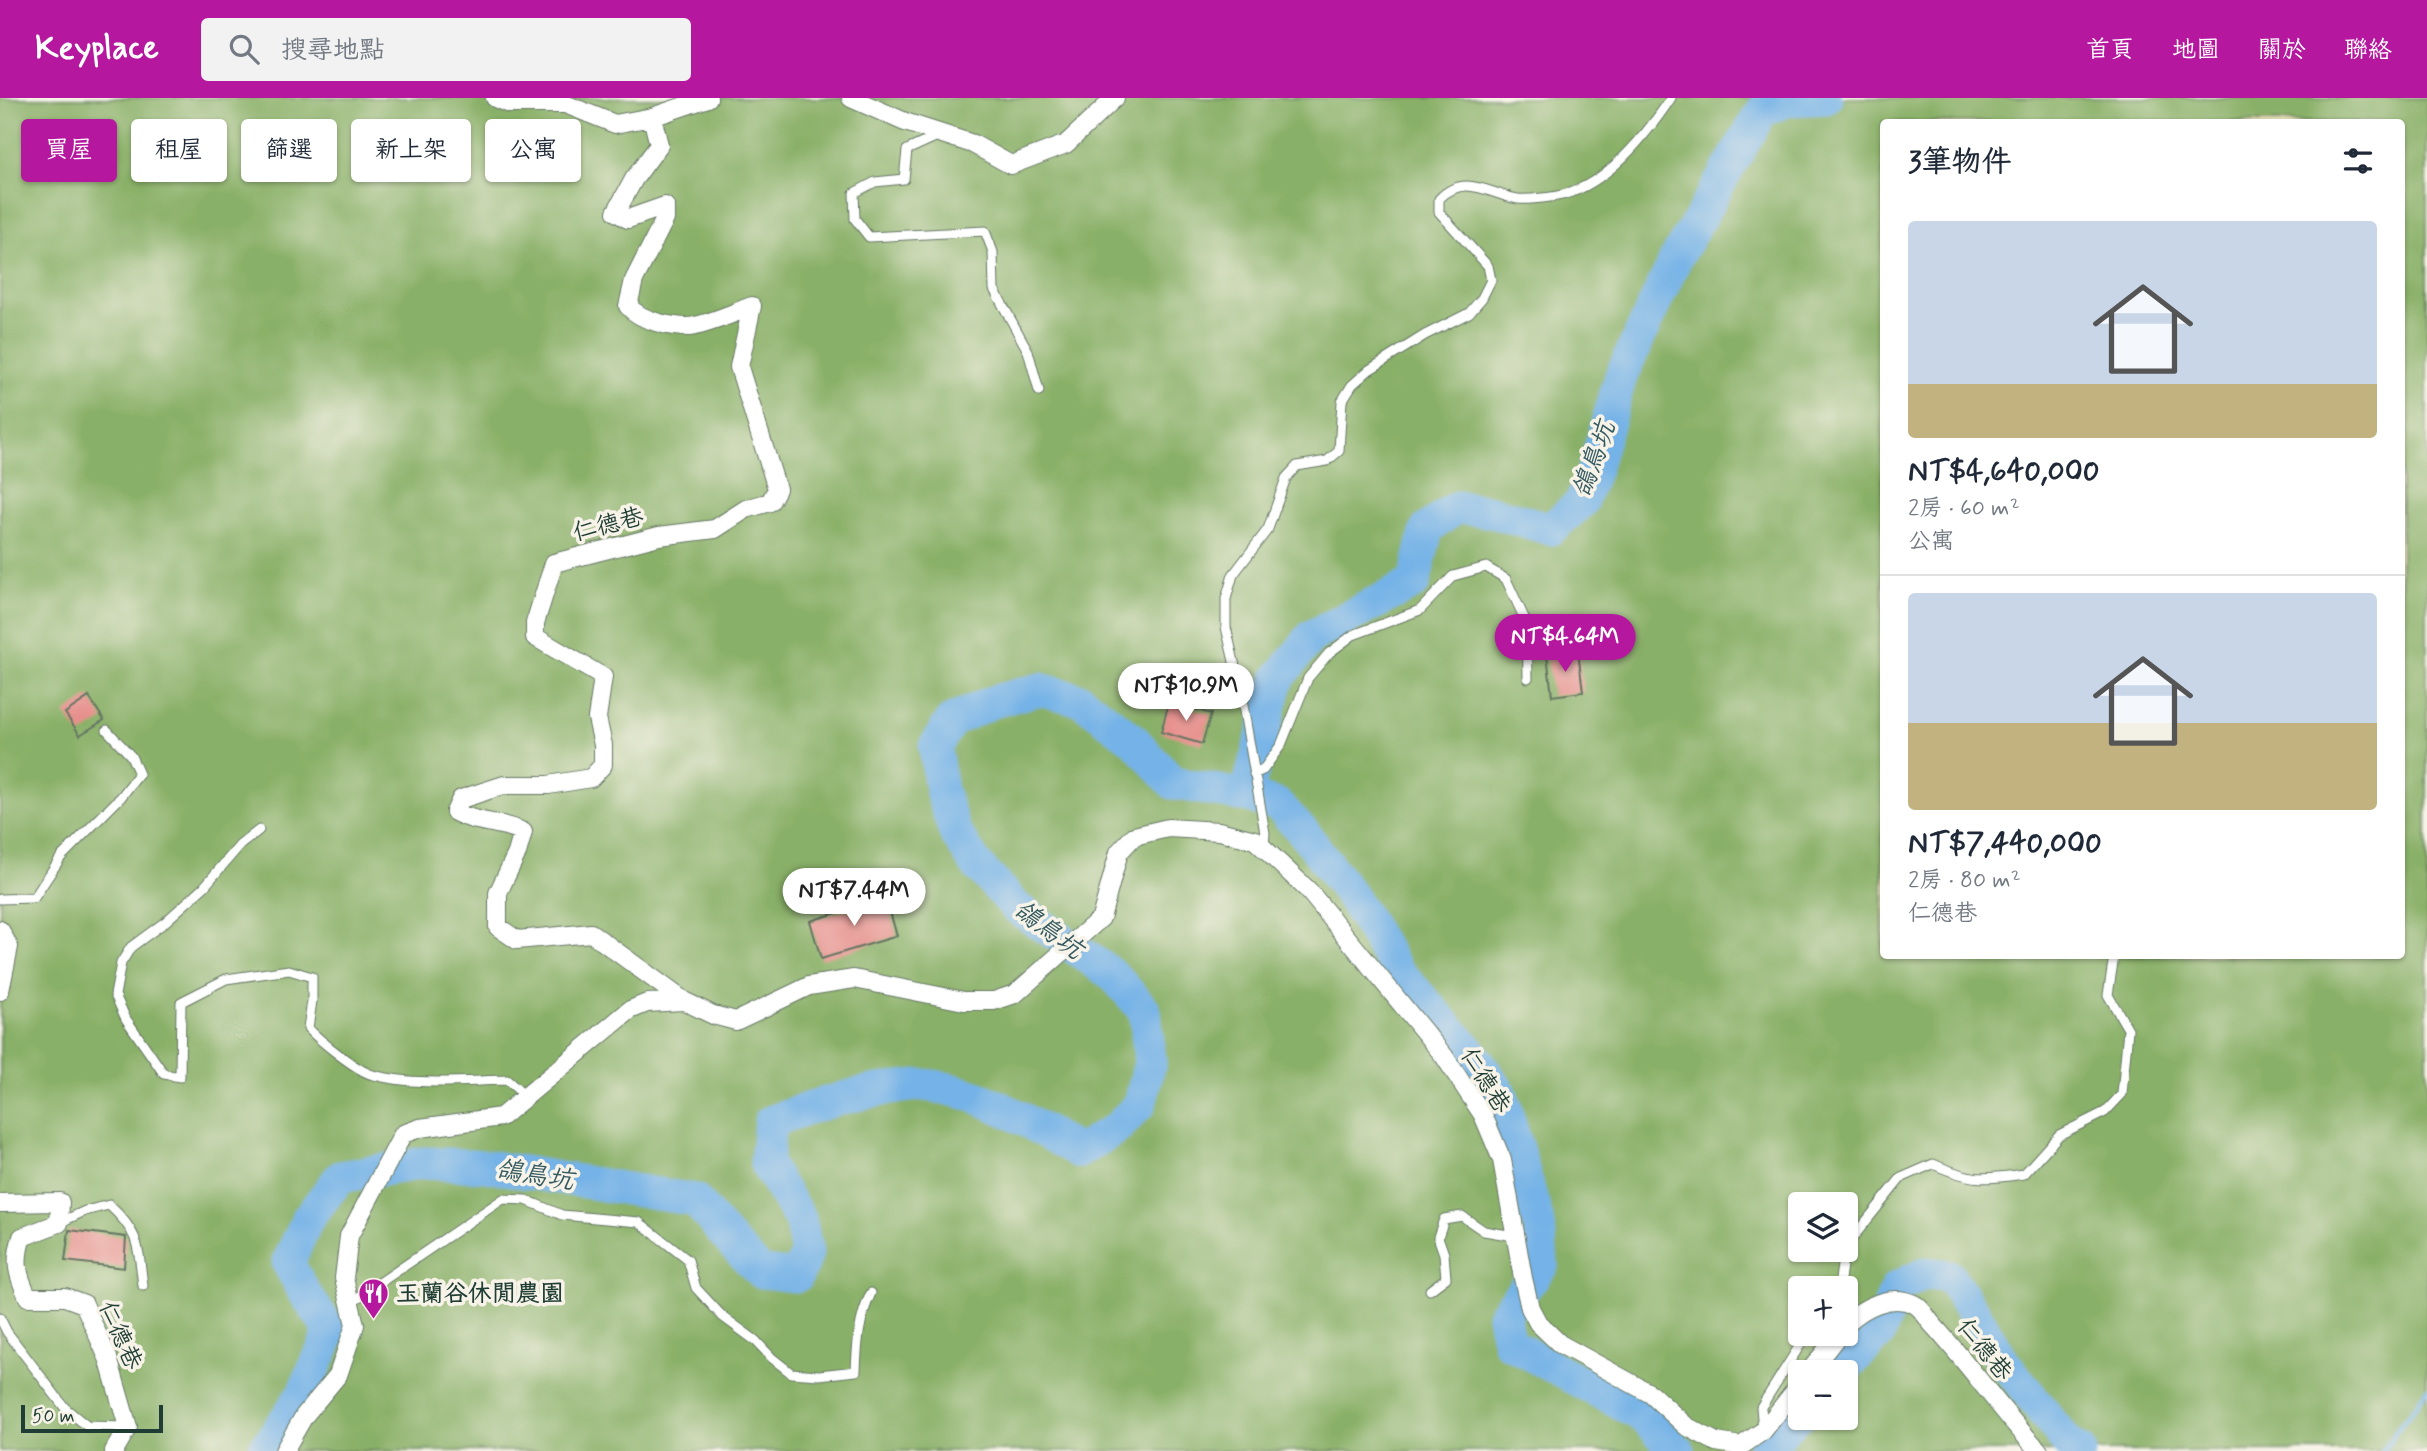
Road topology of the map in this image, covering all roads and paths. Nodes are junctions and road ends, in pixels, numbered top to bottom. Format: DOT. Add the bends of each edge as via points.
graph roads {
  1 [pos="495,98"];
  2 [pos="708,98"];
  3 [pos="851,98"];
  4 [pos="1115,98"];
  5 [pos="1671,98"];
  6 [pos="652,117"];
  7 [pos="942,134"];
  8 [pos="1039,391"];
  9 [pos="1528,678"];
  10 [pos="107,730"];
  11 [pos="1254,774"];
  12 [pos="258,830"];
  13 [pos="1265,841"];
  14 [pos="0,899"];
  15 [pos="0,930"];
  16 [pos="2114,959"];
  17 [pos="0,991"];
  18 [pos="684,1001"];
  19 [pos="526,1097"];
  20 [pos="0,1203"];
  21 [pos="59,1223"];
  22 [pos="1858,1232"];
  23 [pos="1514,1236"];
  24 [pos="144,1286"];
  25 [pos="1430,1290"];
  26 [pos="871,1293"];
  27 [pos="350,1303"];
  28 [pos="1858,1314"];
  29 [pos="0,1318"];
  30 [pos="1799,1346"];
  31 [pos="1830,1346"];
  32 [pos="1818,1360"];
  33 [pos="1788,1399"];
  34 [pos="128,1427"];
  35 [pos="1763,1431"];
  36 [pos="114,1451"];
  37 [pos="284,1451"];
  38 [pos="2039,1451"];
  1 -- 6 [label="street" via="509,104 565,104 615,124"];
  2 -- 6 [label="street"];
  3 -- 7 [label="street"];
  4 -- 7 [label="street" via="1066,144 1011,165 974,144"];
  5 -- 11 [label="lane" via="1635,146 1594,181 1566,194 1519,199 1471,184 1445,192 1439,199 1439,212 1488,266 1491,280 1482,298 1469,313 1424,335 1352,385 1342,401 1339,451 1327,461 1297,466 1286,478 1268,529 1233,575 1226,599 1226,627"];
  6 -- 18 [label="street, 仁德巷" via="659,145 616,212 628,219 665,206 665,219 634,280 628,306 646,320 690,327 752,306 739,367 776,489 771,502 746,509 715,529 659,536 554,563 535,637 603,677 597,718 603,765 591,778 548,785 504,785 461,799 455,812 523,832 498,893 498,927 504,933 517,940 591,933"];
  7 -- 8 [label="lane" via="906,150 904,179 875,183 854,193 855,219 869,237 985,231 993,253 994,289 1028,351"];
  9 -- 11 [label="lane" via="1527,624 1506,579 1486,566 1453,576 1420,610 1353,635 1329,653 1308,678 1281,745 1263,770"];
  10 -- 14 [label="lane" via="131,756 139,774 61,857 34,898"];
  11 -- 13 [label="lane"];
  12 -- 19 [label="lane" via="204,887 131,947 121,963 115,996 164,1074 180,1077 181,1002 226,979 289,970 312,977 308,1028 318,1040 370,1074 430,1082 507,1080"];
  13 -- 18 [label="street, 仁德巷" via="1219,831 1168,828 1134,836 1119,852 1101,918 1015,994 994,1002 964,1001 854,979 809,986 736,1021"];
  13 -- 23 [label="street, 仁德巷" via="1444,1056 1483,1115 1502,1160"];
  15 -- 17 [label="street" via="9,947"];
  16 -- 22 [label="lane" via="2108,995 2128,1029 2122,1094 2105,1112 2059,1135 2024,1174 1985,1180 1933,1164 1902,1178"];
  18 -- 19 [label="street, 仁德巷" via="647,1003 630,1010"];
  19 -- 27 [label="street, 仁德巷" via="500,1117 403,1134 349,1236 344,1278"];
  20 -- 21 [label="street" via="60,1202"];
  21 -- 24 [label="lane" via="109,1205 136,1237"];
  21 -- 34 [label="street, 仁德巷" via="22,1237 15,1257 22,1284 28,1297 65,1297 83,1304 108,1358"];
  23 -- 25 [label="lane" via="1484,1231 1462,1216 1444,1219 1438,1237 1446,1278"];
  23 -- 35 [label="street, 仁德巷" via="1530,1308 1560,1344 1651,1394 1686,1426 1716,1442 1741,1446"];
  26 -- 27 [label="lane" via="862,1312 856,1371 792,1373 722,1316 696,1288 688,1260 639,1222 562,1215 526,1200 503,1199"];
  27 -- 37 [label="street" via="355,1325 338,1375 304,1416"];
  28 -- 38 [label="street, 仁德巷" via="1887,1300 1915,1304"];
  29 -- 34 [label="lane" via="65,1408 87,1426"];
  30 -- 35 [label="lane" via="1761,1407"];
  31 -- 32 [label="street"];
  33 -- 35 [label="street, 仁德巷"];
  34 -- 36 [label="street"];
}
